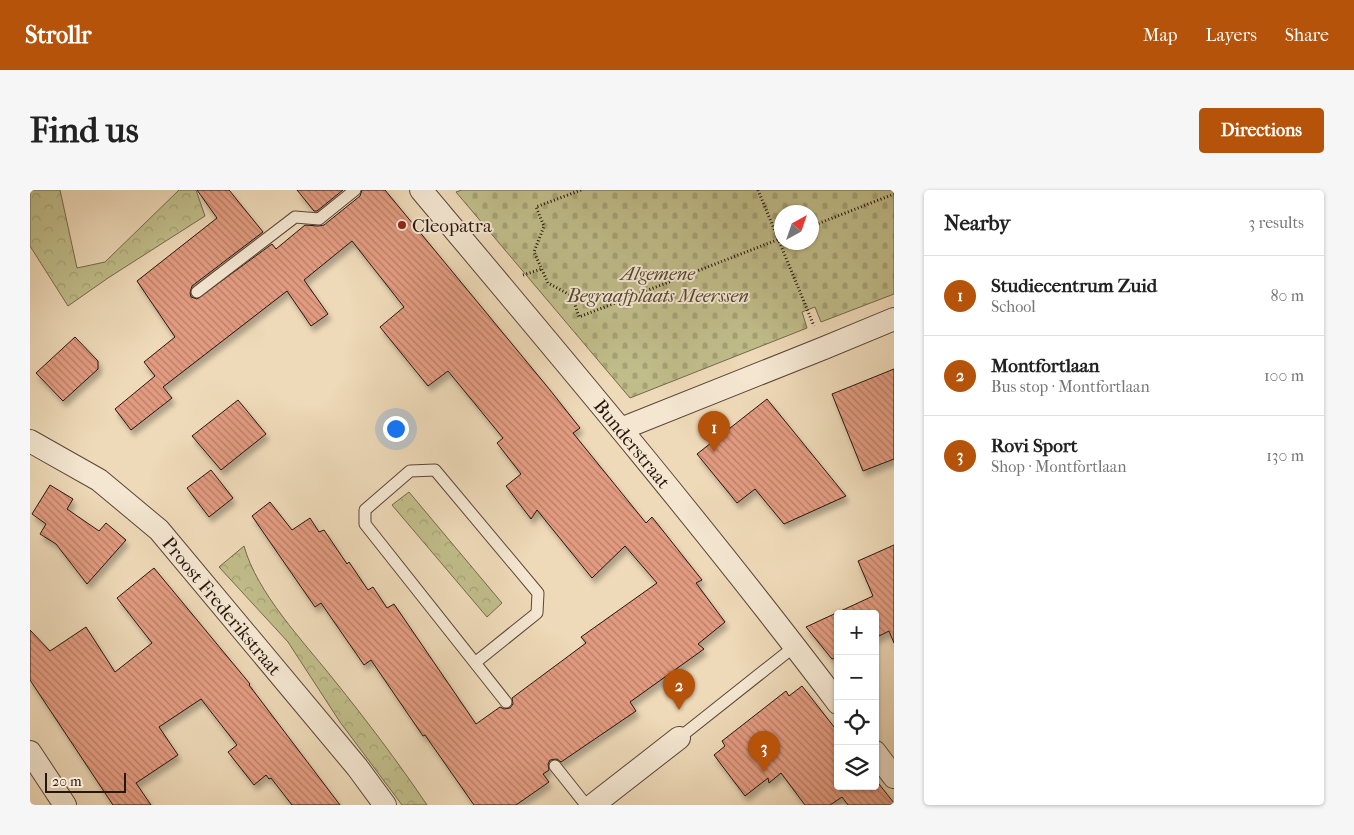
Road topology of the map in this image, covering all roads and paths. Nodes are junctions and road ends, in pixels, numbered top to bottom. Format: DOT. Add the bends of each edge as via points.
graph roads {
  1 [pos="355,190"];
  2 [pos="421,190"];
  3 [pos="581,190"];
  4 [pos="758,190"];
  5 [pos="894,194"];
  6 [pos="819,223"];
  7 [pos="774,226"];
  8 [pos="774,241"];
  9 [pos="784,250"];
  10 [pos="542,269"];
  11 [pos="535,270"];
  12 [pos="197,292"];
  13 [pos="894,319"];
  14 [pos="824,348"];
  15 [pos="621,429"];
  16 [pos="30,441"];
  17 [pos="795,646"];
  18 [pos="476,662"];
  19 [pos="836,700"];
  20 [pos="506,702"];
  21 [pos="679,738"];
  22 [pos="30,752"];
  23 [pos="879,757"];
  24 [pos="555,766"];
  25 [pos="894,777"];
  26 [pos="65,805"];
  27 [pos="386,805"];
  28 [pos="586,805"];
  29 [pos="593,805"];
  1 -- 12 [label="lane" via="319,219 295,217"];
  2 -- 15 [label="street, Bunderstraat"];
  3 -- 10 [label="path" via="536,207 544,226 534,252"];
  4 -- 7 [label="path"];
  5 -- 6 [label="path"];
  8 -- 10 [label="path" via="580,318 572,296 548,283"];
  9 -- 14 [label="path"];
  10 -- 11 [label="path"];
  13 -- 14 [label="street"];
  14 -- 15 [label="street"];
  15 -- 17 [label="street, Bunderstraat"];
  16 -- 27 [label="street, Proost Frederikstraat" via="99,480 160,530"];
  17 -- 19 [label="street, Bunderstraat"];
  17 -- 21 [label="lane"];
  18 -- 18 [label="lane" via="365,524 365,510 410,471 435,470 538,593 537,613"];
  18 -- 20 [label="lane"];
  21 -- 29 [label="street"];
  22 -- 26 [label="street"];
  23 -- 25 [label="street"];
  24 -- 28 [label="lane"];
}
